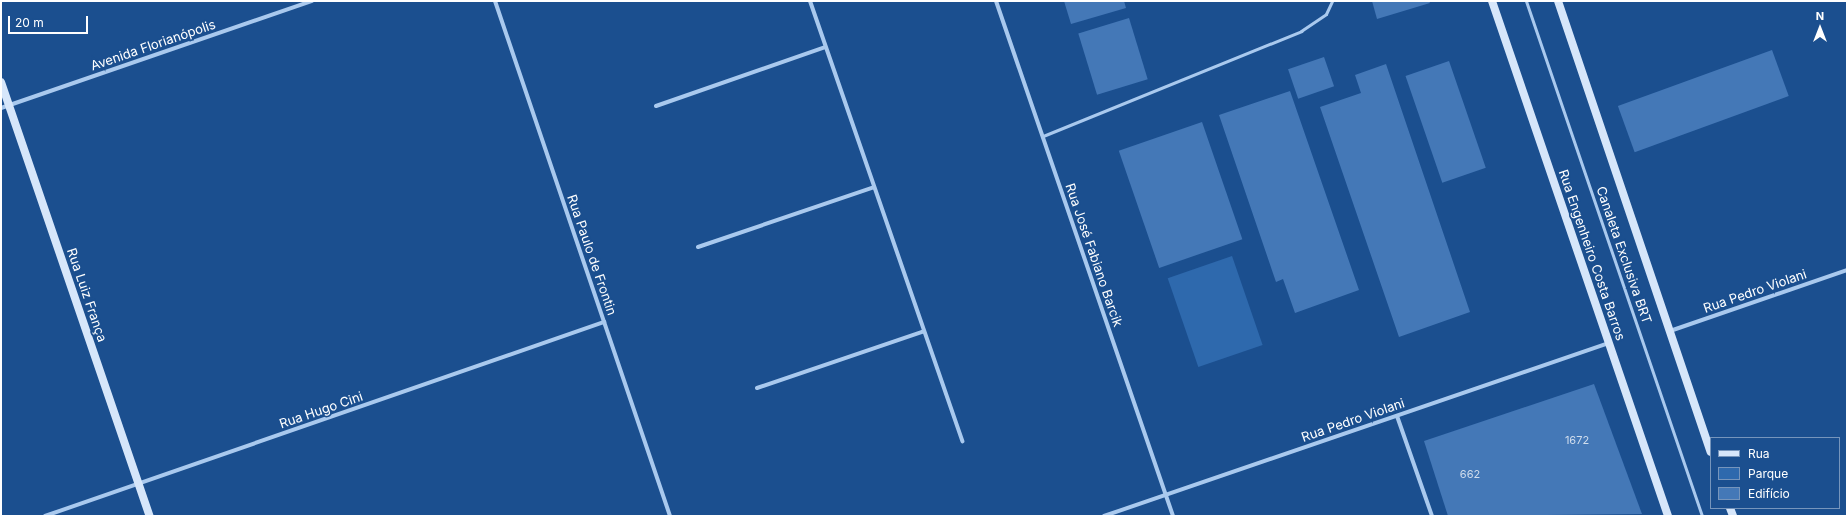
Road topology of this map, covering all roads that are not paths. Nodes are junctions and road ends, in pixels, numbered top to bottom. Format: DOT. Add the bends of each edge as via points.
graph roads {
  1 [pos="312,1"];
  2 [pos="495,1"];
  3 [pos="810,1"];
  4 [pos="996,1"];
  5 [pos="1332,1"];
  6 [pos="1492,1"];
  7 [pos="1526,1"];
  8 [pos="1558,1"];
  9 [pos="825,47"];
  10 [pos="1,82"];
  11 [pos="5,106"];
  12 [pos="656,106"];
  13 [pos="1043,136"];
  14 [pos="874,187"];
  15 [pos="698,247"];
  16 [pos="1847,270"];
  17 [pos="604,322"];
  18 [pos="924,331"];
  19 [pos="1670,331"];
  20 [pos="1609,343"];
  21 [pos="758,388"];
  22 [pos="1397,416"];
  23 [pos="962,441"];
  24 [pos="1710,449"];
  25 [pos="139,483"];
  26 [pos="1165,495"];
  27 [pos="45,516"];
  28 [pos="150,516"];
  29 [pos="670,516"];
  30 [pos="1104,516"];
  31 [pos="1172,516"];
  32 [pos="1432,516"];
  33 [pos="1668,516"];
  34 [pos="1702,516"];
  1 -- 11 [label="street, Avenida Florianópolis"];
  2 -- 17 [label="street, Rua Paulo de Frontin"];
  3 -- 9 [label="street"];
  4 -- 13 [label="street, Rua José Fabiano Barcik"];
  5 -- 13 [label="lane" via="1326,14 1301,31"];
  6 -- 20 [label="street, Rua Engenheiro Costa Barros"];
  7 -- 34 [label="lane, Canaleta Exclusiva BRT"];
  8 -- 19 [label="street"];
  9 -- 12 [label="street"];
  9 -- 14 [label="street"];
  10 -- 11 [label="street, Rua Luiz França"];
  11 -- 25 [label="street, Rua Luiz França"];
  13 -- 26 [label="street, Rua José Fabiano Barcik"];
  14 -- 15 [label="street"];
  14 -- 18 [label="street"];
  16 -- 19 [label="street, Rua Pedro Violani"];
  17 -- 25 [label="street, Rua Hugo Cini"];
  17 -- 29 [label="street, Rua Paulo de Frontin"];
  18 -- 21 [label="street"];
  18 -- 23 [label="street"];
  19 -- 24 [label="street"];
  20 -- 22 [label="street, Rua Pedro Violani"];
  20 -- 33 [label="street, Rua Engenheiro Costa Barros"];
  22 -- 26 [label="street, Rua Pedro Violani"];
  22 -- 32 [label="street"];
  25 -- 27 [label="street, Rua Hugo Cini"];
  25 -- 28 [label="street, Rua Luiz França"];
  26 -- 30 [label="street, Rua Pedro Violani"];
  26 -- 31 [label="street, Rua José Fabiano Barcik"];
}
